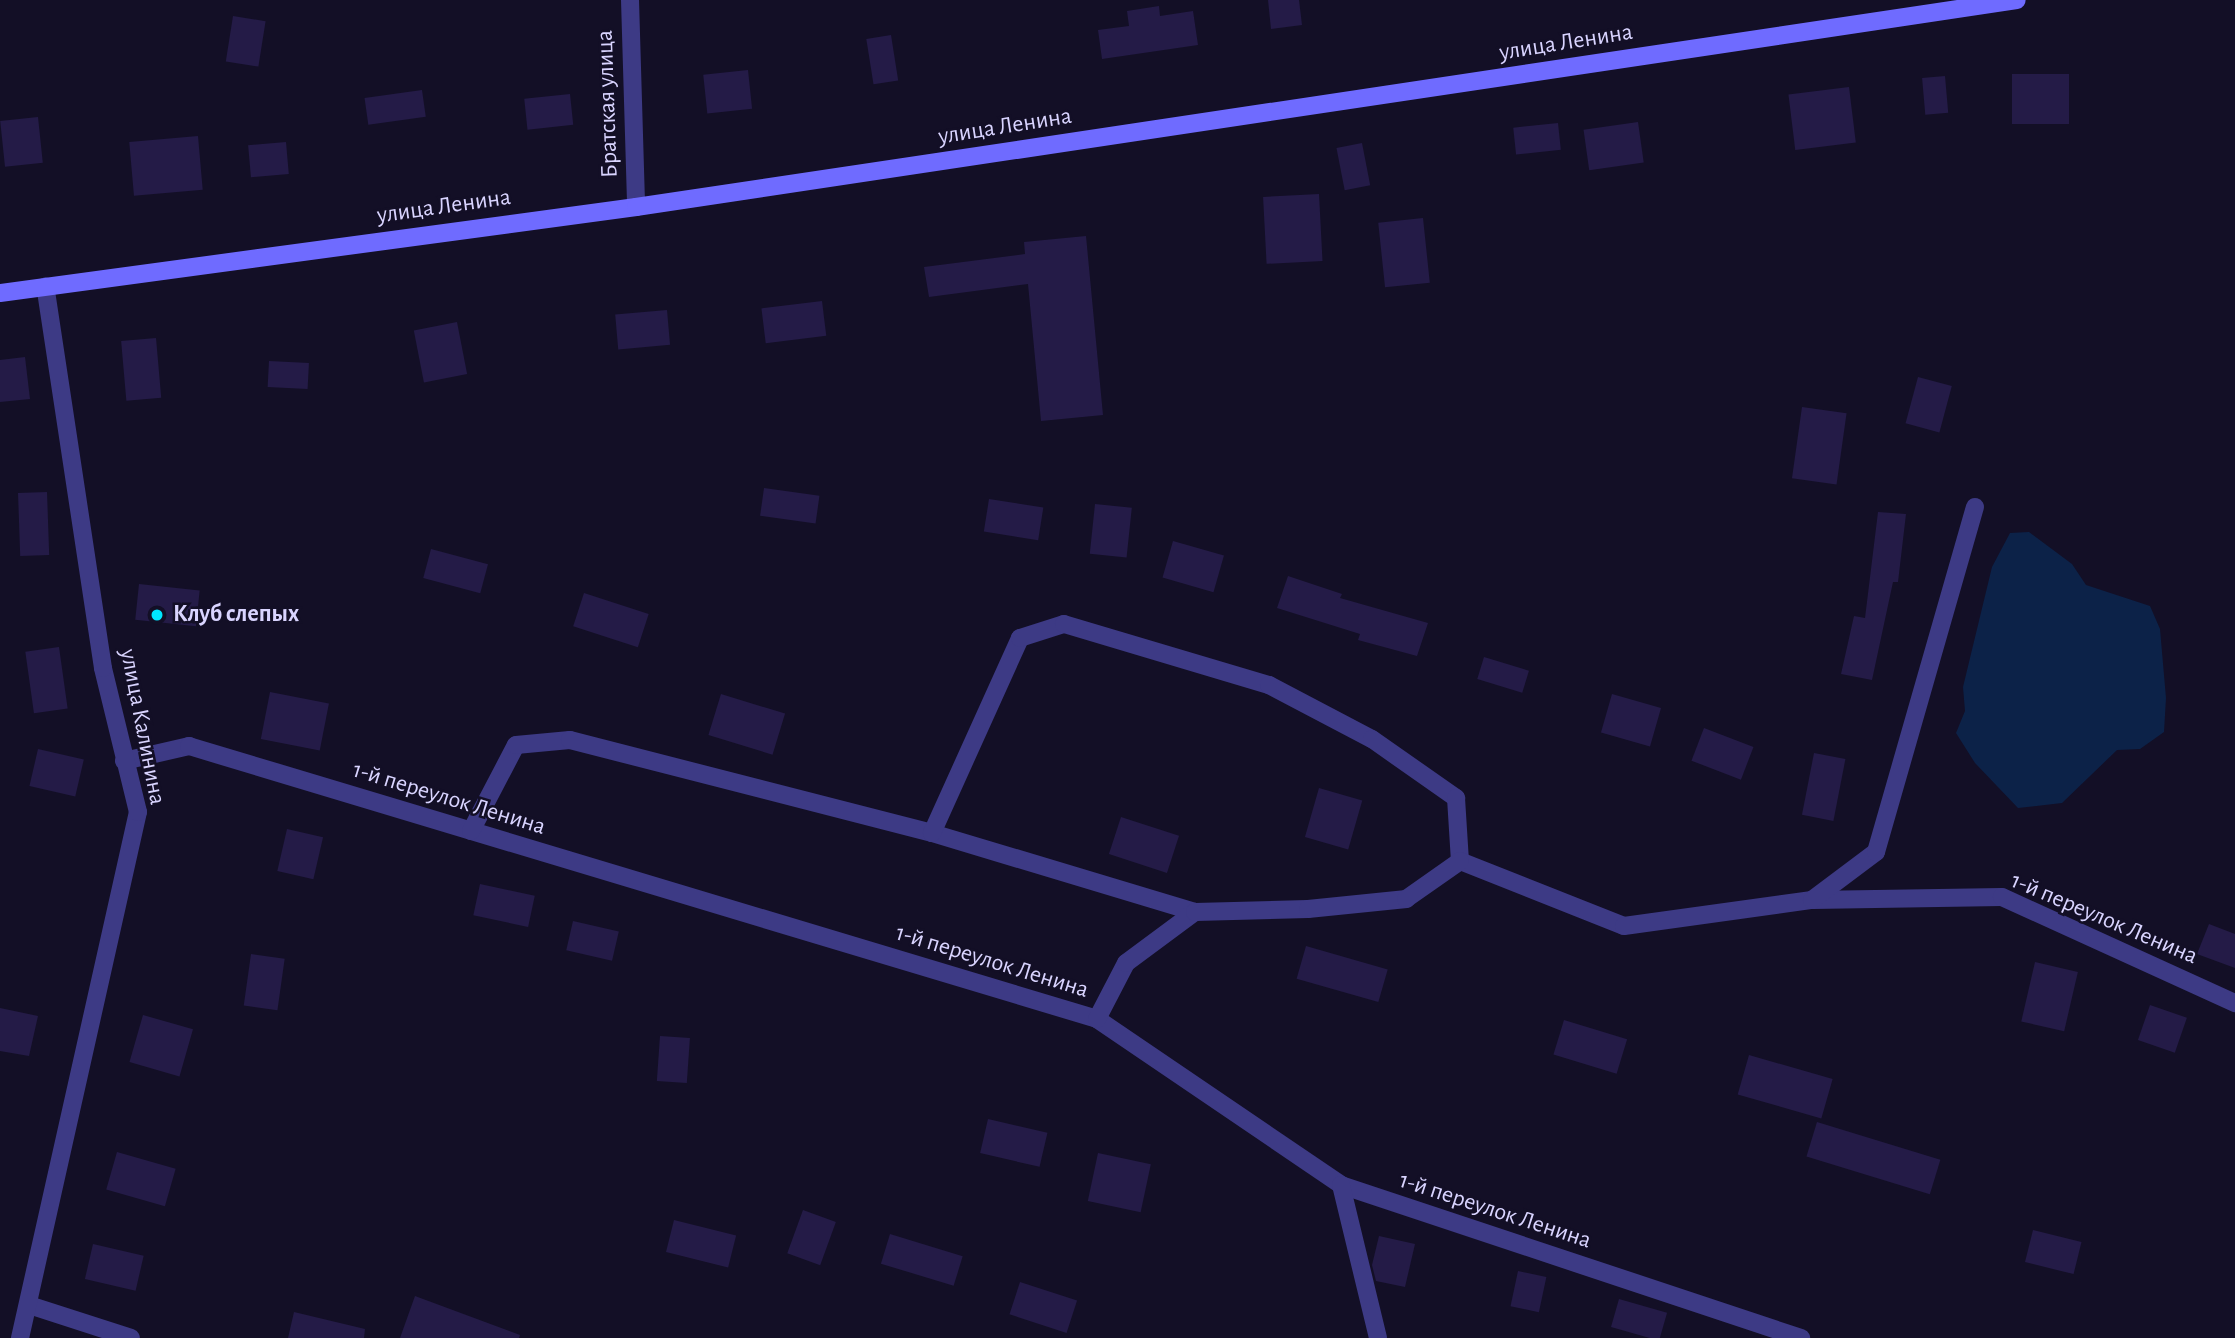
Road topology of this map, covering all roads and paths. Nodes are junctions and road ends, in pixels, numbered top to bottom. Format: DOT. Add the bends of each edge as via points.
graph roads {
  1 [pos="630,0"];
  2 [pos="2017,0"];
  3 [pos="636,207"];
  4 [pos="45,286"];
  5 [pos="0,293"];
  6 [pos="1975,507"];
  7 [pos="124,761"];
  8 [pos="471,831"];
  9 [pos="932,833"];
  10 [pos="1460,860"];
  11 [pos="1812,900"];
  12 [pos="1195,912"];
  13 [pos="2235,1003"];
  14 [pos="1097,1019"];
  15 [pos="1341,1185"];
  16 [pos="29,1306"];
  17 [pos="20,1338"];
  18 [pos="131,1338"];
  19 [pos="1378,1338"];
  20 [pos="1801,1338"];
  1 -- 3 [label="street, Братская улица"];
  2 -- 3 [label="main road, улица Ленина"];
  3 -- 4 [label="main road, улица Ленина"];
  4 -- 5 [label="main road, улица Ленина"];
  4 -- 7 [label="street, улица Калинина" via="103,668"];
  6 -- 11 [label="street" via="1876,852"];
  7 -- 8 [label="street, 1-й переулок Ленина" via="189,746"];
  7 -- 16 [label="street, улица Калинина" via="138,812"];
  8 -- 9 [label="street" via="516,745 570,740"];
  8 -- 14 [label="street, 1-й переулок Ленина"];
  9 -- 10 [label="street" via="1020,638 1064,624 1269,685 1371,739 1457,798"];
  9 -- 12 [label="street"];
  10 -- 11 [label="street, 1-й переулок Ленина" via="1624,926"];
  10 -- 12 [label="street" via="1406,899 1308,909"];
  11 -- 13 [label="street, 1-й переулок Ленина" via="2001,897"];
  12 -- 14 [label="street" via="1125,963"];
  14 -- 15 [label="street, 1-й переулок Ленина"];
  15 -- 19 [label="street"];
  15 -- 20 [label="street, 1-й переулок Ленина"];
  16 -- 17 [label="street, улица Калинина"];
  16 -- 18 [label="street"];
}
